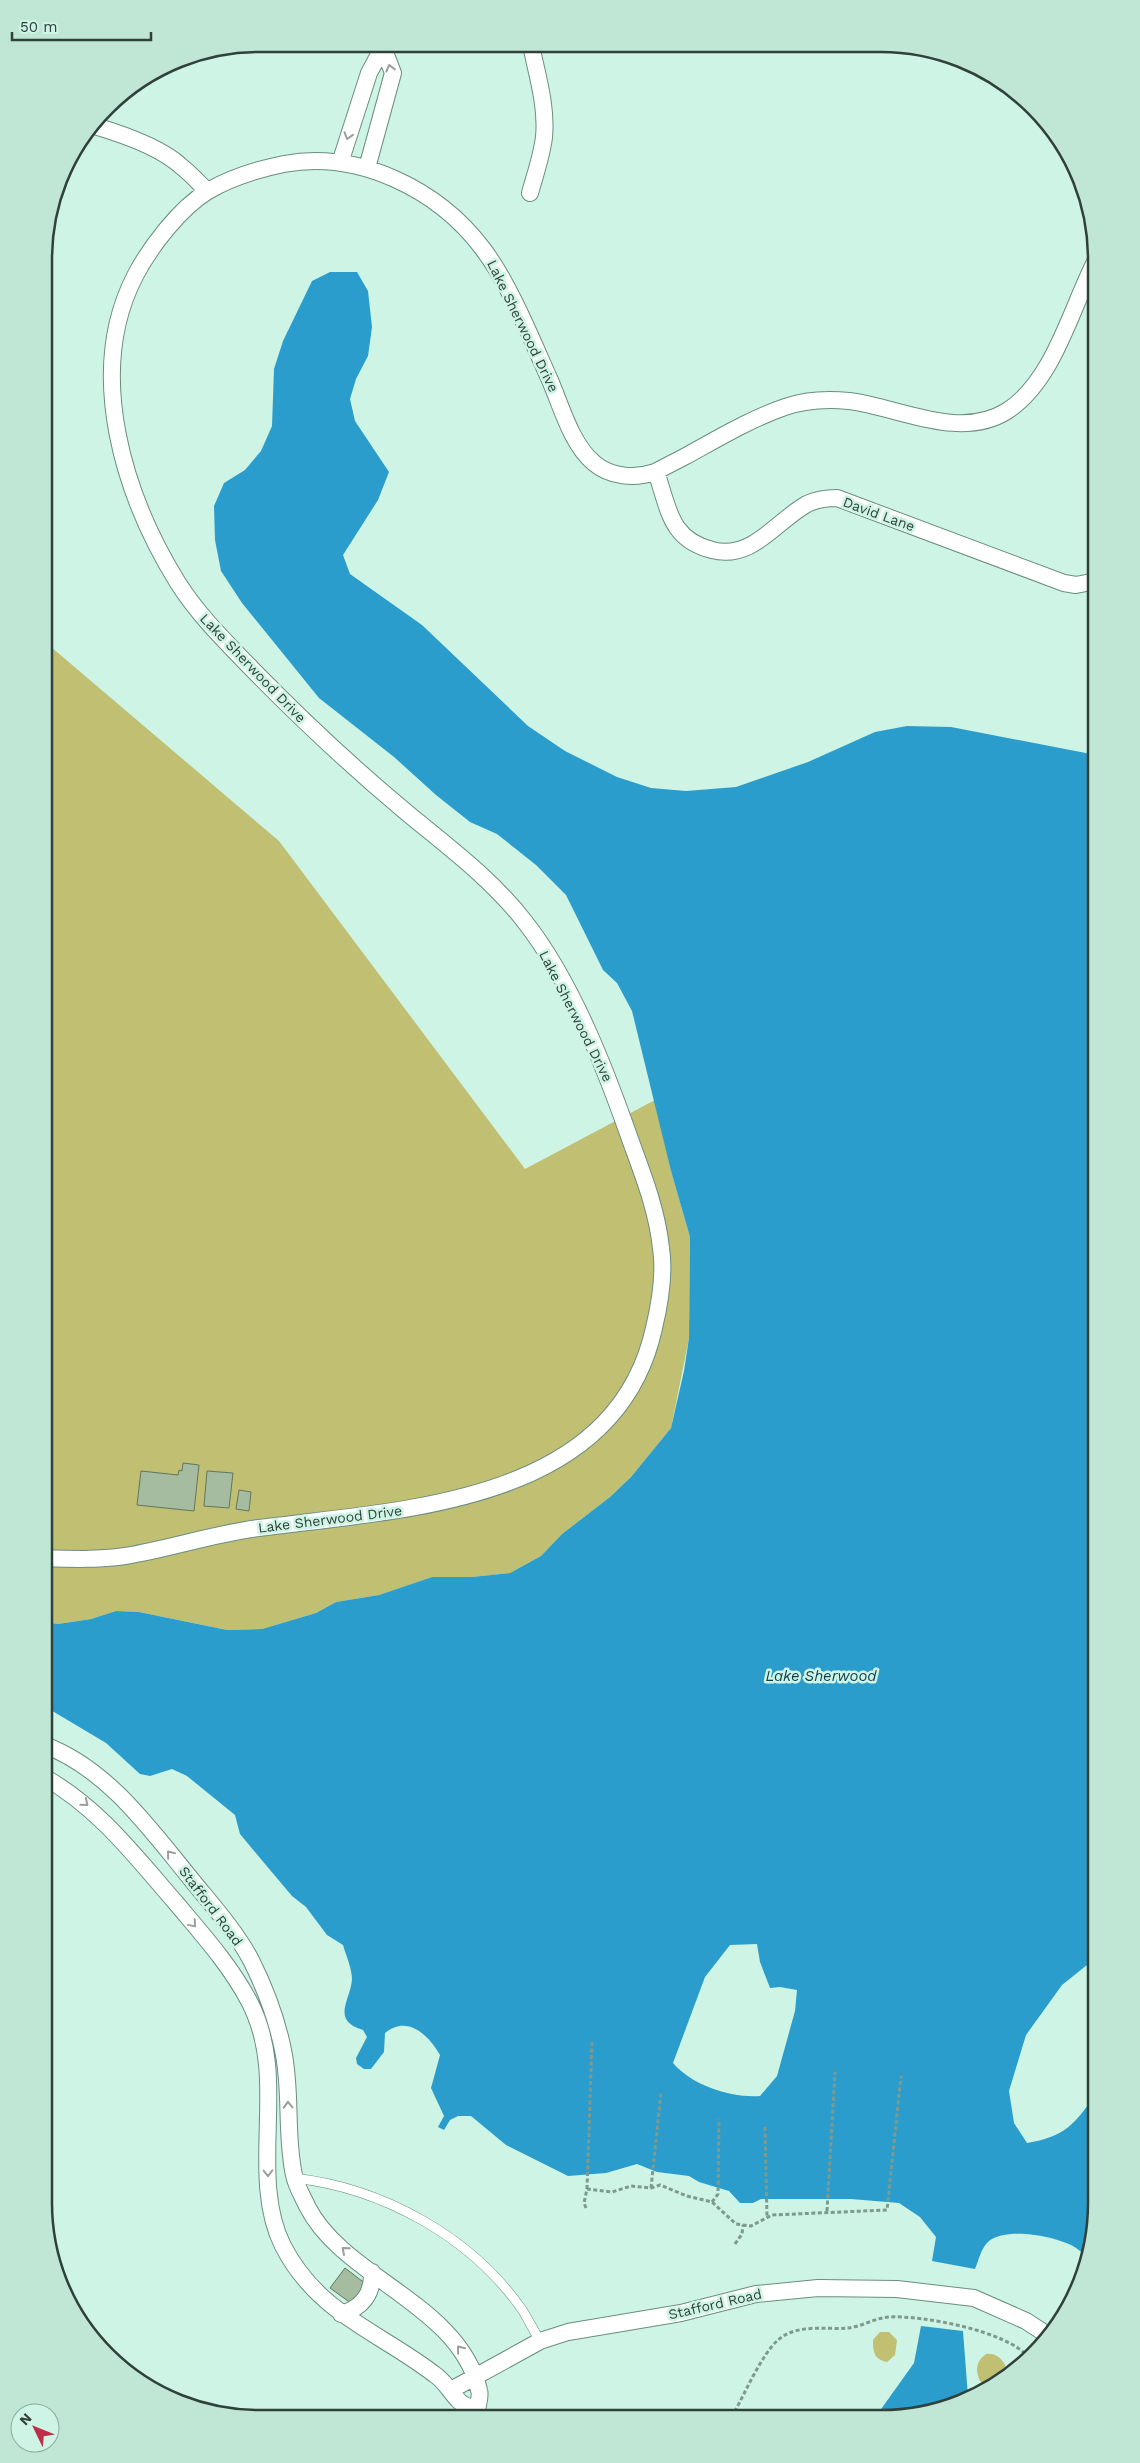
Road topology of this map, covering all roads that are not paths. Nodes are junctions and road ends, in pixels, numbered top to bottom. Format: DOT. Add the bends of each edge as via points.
graph roads {
  1 [pos="380,52"];
  2 [pos="385,52"];
  3 [pos="532,52"];
  4 [pos="100,127"];
  5 [pos="340,163"];
  6 [pos="367,168"];
  7 [pos="207,191"];
  8 [pos="530,193"];
  9 [pos="1088,276"];
  10 [pos="656,472"];
  11 [pos="1088,583"];
  12 [pos="52,1558"];
  13 [pos="52,1749"];
  14 [pos="52,1782"];
  15 [pos="294,2178"];
  16 [pos="372,2272"];
  17 [pos="341,2314"];
  18 [pos="1043,2332"];
  19 [pos="540,2341"];
  20 [pos="474,2377"];
  21 [pos="451,2390"];
  22 [pos="472,2410"];
  23 [pos="478,2410"];
  1 -- 5 [label="street, one-way" via="369,73"];
  6 -- 2 [label="street, one-way" via="393,74"];
  3 -- 8 [label="street" via="545,126"];
  4 -- 7 [label="street" via="170,158"];
  5 -- 6 [label="street, Lake Sherwood Drive"];
  5 -- 7 [label="street, Lake Sherwood Drive" via="300,162 274,166"];
  6 -- 10 [label="street, Lake Sherwood Drive" via="406,184 436,204 486,252 588,459 606,471 622,475"];
  7 -- 12 [label="street, Lake Sherwood Drive" via="158,238 132,280 121,308 115,334 113,385 120,443 132,484 175,578 206,621 335,750 494,889 522,918 543,947 612,1086 650,1195 663,1264 658,1314 648,1357 635,1385 616,1411 576,1448 528,1476 494,1488 408,1509 218,1534 117,1558"];
  9 -- 10 [label="street, Lake Sherwood Drive" via="1046,367 1024,397 996,417 979,422 946,422 851,401 800,403 752,421"];
  10 -- 11 [label="street, David Lane" via="675,526 684,538 696,546 718,552 747,548 807,504 822,498 837,498 1064,582 1076,585"];
  15 -- 13 [label="street, Stafford Road, one-way" via="284,2051 275,2018 250,1960 230,1926 132,1810 81,1765"];
  14 -- 17 [label="street, Stafford Road, one-way" via="86,1804 112,1830 211,1944 250,2003 260,2028 267,2061 270,2098 267,2176 273,2215 282,2245 300,2273"];
  16 -- 15 [label="street, Stafford Road, one-way" via="326,2234 308,2209"];
  15 -- 19 [label="lane" via="315,2180 378,2199 436,2228 493,2275 523,2311"];
  16 -- 17 [label="street" via="373,2286 365,2300 356,2310"];
  20 -- 16 [label="street, Stafford Road, one-way" via="465,2356 448,2336 427,2315"];
  17 -- 21 [label="street, Stafford Road" via="436,2375"];
  18 -- 19 [label="street, Stafford Road" via="974,2298 897,2289 818,2288 756,2294 681,2313 568,2332"];
  19 -- 20 [label="street, Stafford Road"];
  20 -- 21 [label="street, Stafford Road"];
  20 -- 23 [label="street, Stafford Road" via="480,2391"];
  21 -- 22 [label="street, Stafford Road"];
}
